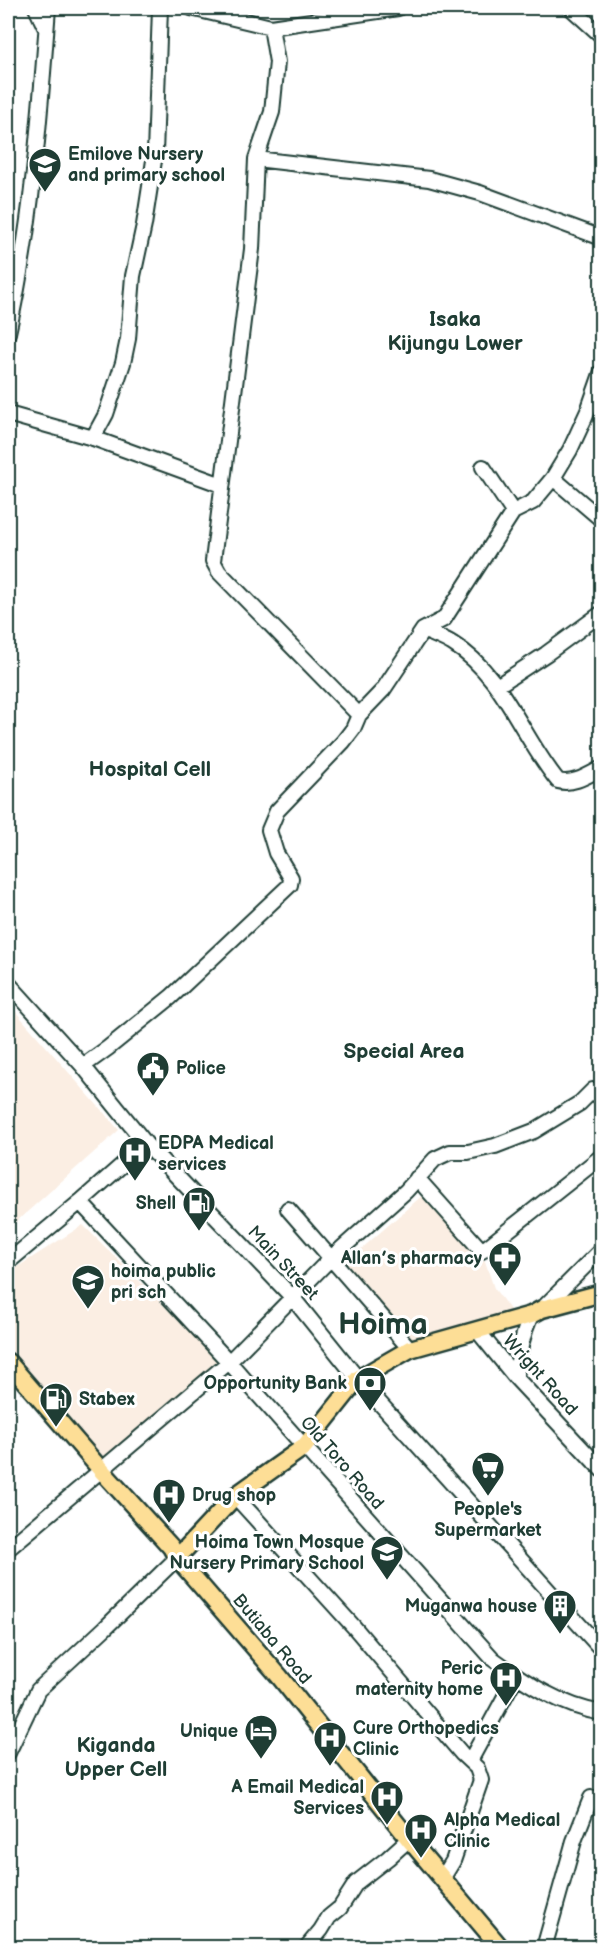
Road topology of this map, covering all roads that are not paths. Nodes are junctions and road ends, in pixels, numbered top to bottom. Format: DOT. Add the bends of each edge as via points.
graph roads {
  1 [pos="36,8"];
  2 [pos="48,8"];
  3 [pos="160,8"];
  4 [pos="191,8"];
  5 [pos="398,8"];
  6 [pos="571,8"];
  7 [pos="271,27"];
  8 [pos="47,31"];
  9 [pos="602,36"];
  10 [pos="256,159"];
  11 [pos="602,238"];
  12 [pos="8,333"];
  13 [pos="602,371"];
  14 [pos="8,414"];
  15 [pos="93,438"];
  16 [pos="483,468"];
  17 [pos="553,478"];
  18 [pos="222,485"];
  19 [pos="513,512"];
  20 [pos="602,520"];
  21 [pos="602,613"];
  22 [pos="423,630"];
  23 [pos="497,686"];
  24 [pos="359,715"];
  25 [pos="602,768"];
  26 [pos="8,983"];
  27 [pos="83,1066"];
  28 [pos="602,1097"];
  29 [pos="146,1144"];
  30 [pos="602,1156"];
  31 [pos="417,1178"];
  32 [pos="80,1202"];
  33 [pos="288,1209"];
  34 [pos="602,1249"];
  35 [pos="331,1258"];
  36 [pos="8,1262"];
  37 [pos="602,1293"];
  38 [pos="292,1297"];
  39 [pos="536,1312"];
  40 [pos="477,1330"];
  41 [pos="410,1349"];
  42 [pos="8,1362"];
  43 [pos="229,1362"];
  44 [pos="358,1378"];
  45 [pos="516,1378"];
  46 [pos="304,1447"];
  47 [pos="602,1470"];
  48 [pos="102,1471"];
  49 [pos="234,1496"];
  50 [pos="8,1549"];
  51 [pos="177,1558"];
  52 [pos="602,1650"];
  53 [pos="516,1676"];
  54 [pos="602,1713"];
  55 [pos="8,1753"];
  56 [pos="470,1761"];
  57 [pos="591,1798"];
  58 [pos="409,1839"];
  59 [pos="442,1879"];
  60 [pos="306,1947"];
  61 [pos="501,1947"];
  62 [pos="544,1947"];
  1 -- 8 [label="street"];
  2 -- 8 [label="street"];
  3 -- 15 [label="street" via="154,154 133,276 128,339 106,414"];
  4 -- 7 [label="street"];
  5 -- 7 [label="street"];
  6 -- 9 [label="street"];
  7 -- 10 [label="street" via="276,62 272,112"];
  8 -- 12 [label="street" via="31,191"];
  10 -- 11 [label="street" via="429,179"];
  10 -- 18 [label="street" via="252,249"];
  13 -- 17 [label="street" via="588,411"];
  14 -- 15 [label="street"];
  15 -- 18 [label="street"];
  16 -- 19 [label="street"];
  17 -- 19 [label="street" via="533,502"];
  17 -- 20 [label="street"];
  18 -- 24 [label="street" via="215,567"];
  19 -- 22 [label="street" via="444,619"];
  21 -- 23 [label="street"];
  22 -- 23 [label="street" via="454,644"];
  22 -- 24 [label="street" via="383,690"];
  23 -- 25 [label="street" via="558,781 575,781"];
  24 -- 27 [label="street" via="343,742 277,811 269,830 276,853 291,878 290,885 171,997"];
  26 -- 27 [label="street, Main Street"];
  27 -- 29 [label="street, Main Street"];
  28 -- 31 [label="street" via="593,1090 580,1103 534,1131 495,1146 450,1152 435,1159"];
  29 -- 32 [label="street"];
  29 -- 38 [label="street, Main Street"];
  30 -- 31 [label="street" via="482,1251"];
  31 -- 35 [label="street"];
  32 -- 36 [label="street"];
  32 -- 43 [label="street, Old Toro Road"];
  33 -- 35 [label="street"];
  34 -- 39 [label="street"];
  35 -- 38 [label="street"];
  35 -- 41 [label="street"];
  37 -- 39 [label="main road"];
  38 -- 43 [label="street"];
  38 -- 44 [label="street, Main Street"];
  39 -- 40 [label="main road"];
  39 -- 45 [label="street" via="525,1330"];
  40 -- 41 [label="main road"];
  40 -- 45 [label="street, Wright Road"];
  41 -- 44 [label="main road"];
  42 -- 48 [label="main road, Butiaba Road"];
  43 -- 46 [label="street, Old Toro Road"];
  43 -- 48 [label="street"];
  44 -- 46 [label="main road"];
  44 -- 52 [label="street, Main Street"];
  45 -- 47 [label="street, Wright Road"];
  46 -- 49 [label="main road"];
  46 -- 53 [label="street, Old Toro Road" via="493,1659"];
  48 -- 50 [label="street"];
  48 -- 51 [label="main road, Butiaba Road"];
  49 -- 51 [label="main road"];
  49 -- 56 [label="street"];
  51 -- 55 [label="street" via="38,1690"];
  51 -- 58 [label="main road, Butiaba Road" via="279,1676"];
  53 -- 54 [label="street, Old Toro Road" via="562,1702"];
  53 -- 56 [label="street"];
  56 -- 59 [label="street" via="481,1779 453,1861"];
  57 -- 62 [label="street" via="574,1841"];
  58 -- 59 [label="main road, Butiaba Road"];
  58 -- 60 [label="street" via="356,1883"];
  59 -- 61 [label="main road, Butiaba Road"];
}
